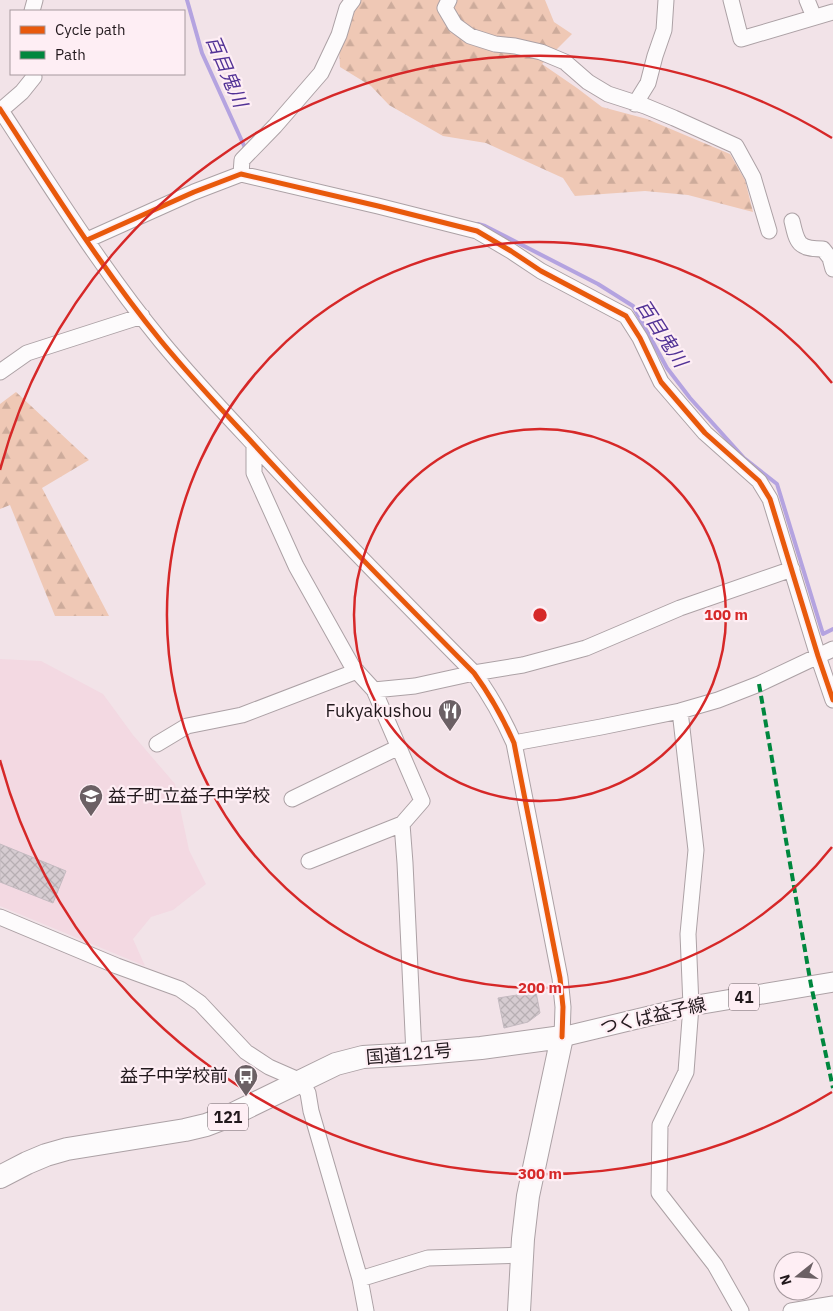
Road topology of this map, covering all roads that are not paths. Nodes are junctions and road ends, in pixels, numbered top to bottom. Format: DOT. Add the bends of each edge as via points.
graph roads {
  1 [pos="353,0"];
  2 [pos="449,0"];
  3 [pos="666,0"];
  4 [pos="730,0"];
  5 [pos="808,0"];
  6 [pos="833,12"];
  7 [pos="814,17"];
  8 [pos="34,75"];
  9 [pos="635,104"];
  10 [pos="0,110"];
  11 [pos="240,174"];
  12 [pos="792,220"];
  13 [pos="770,231"];
  14 [pos="87,240"];
  15 [pos="833,269"];
  16 [pos="142,316"];
  17 [pos="0,372"];
  18 [pos="254,445"];
  19 [pos="792,568"];
  20 [pos="833,649"];
  21 [pos="818,656"];
  22 [pos="357,671"];
  23 [pos="474,673"];
  24 [pos="374,690"];
  25 [pos="833,700"];
  26 [pos="680,711"];
  27 [pos="514,743"];
  28 [pos="157,744"];
  29 [pos="399,748"];
  30 [pos="292,800"];
  31 [pos="402,824"];
  32 [pos="309,861"];
  33 [pos="0,917"];
  34 [pos="833,982"];
  35 [pos="691,1006"];
  36 [pos="562,1037"];
  37 [pos="414,1054"];
  38 [pos="302,1081"];
  39 [pos="0,1177"];
  40 [pos="522,1255"];
  41 [pos="360,1279"];
  42 [pos="833,1304"];
  43 [pos="366,1311"];
  44 [pos="519,1311"];
  45 [pos="741,1311"];
  46 [pos="791,1311"];
  1 -- 11 [label="street" via="321,73 242,160"];
  2 -- 9 [label="street" via="445,8 450,17 470,36 541,52 565,62 608,94"];
  3 -- 9 [label="street" via="664,30 648,83"];
  4 -- 7 [label="street" via="741,39"];
  5 -- 7 [label="street"];
  6 -- 7 [label="street"];
  8 -- 10 [label="street" via="22,92"];
  9 -- 13 [label="street" via="736,146 753,177"];
  10 -- 14 [label="street"];
  11 -- 14 [label="street"];
  11 -- 19 [label="street" via="476,231 541,271 626,316 662,382 704,434 763,487 770,499"];
  12 -- 15 [label="street" via="796,238 803,246 823,249"];
  14 -- 16 [label="street"];
  16 -- 17 [label="street" via="27,353"];
  16 -- 18 [label="street" via="193,379"];
  18 -- 22 [label="street" via="254,473 296,566"];
  18 -- 23 [label="street"];
  19 -- 21 [label="street"];
  19 -- 23 [label="street" via="680,608 586,648 523,665"];
  20 -- 21 [label="street"];
  21 -- 25 [label="street"];
  21 -- 26 [label="street" via="759,684"];
  22 -- 24 [label="street"];
  22 -- 28 [label="street" via="242,715 187,726"];
  23 -- 24 [label="street" via="416,686"];
  23 -- 27 [label="street" via="504,720"];
  24 -- 29 [label="street"];
  26 -- 27 [label="street"];
  26 -- 35 [label="street" via="696,850 688,934"];
  27 -- 36 [label="street" via="560,978"];
  29 -- 30 [label="street"];
  29 -- 31 [label="street" via="422,801"];
  31 -- 32 [label="street"];
  31 -- 37 [label="street"];
  33 -- 38 [label="street" via="180,989 200,1003 246,1052 269,1067"];
  34 -- 35 [label="main road, つくば益子線 / 41"];
  35 -- 36 [label="main road, つくば益子線 / 41"];
  35 -- 45 [label="street" via="686,1072 660,1125 659,1193 715,1265"];
  36 -- 37 [label="highway, 国道121号 / 121"];
  36 -- 40 [label="highway" via="530,1186"];
  37 -- 38 [label="highway, 国道121号 / 121" via="363,1057 336,1064"];
  38 -- 39 [label="highway, 国道121号 / 121" via="206,1125 67,1148 26,1163"];
  38 -- 41 [label="street"];
  40 -- 41 [label="street" via="428,1258"];
  40 -- 44 [label="highway"];
  41 -- 43 [label="street"];
  42 -- 46 [label="street"];
}
